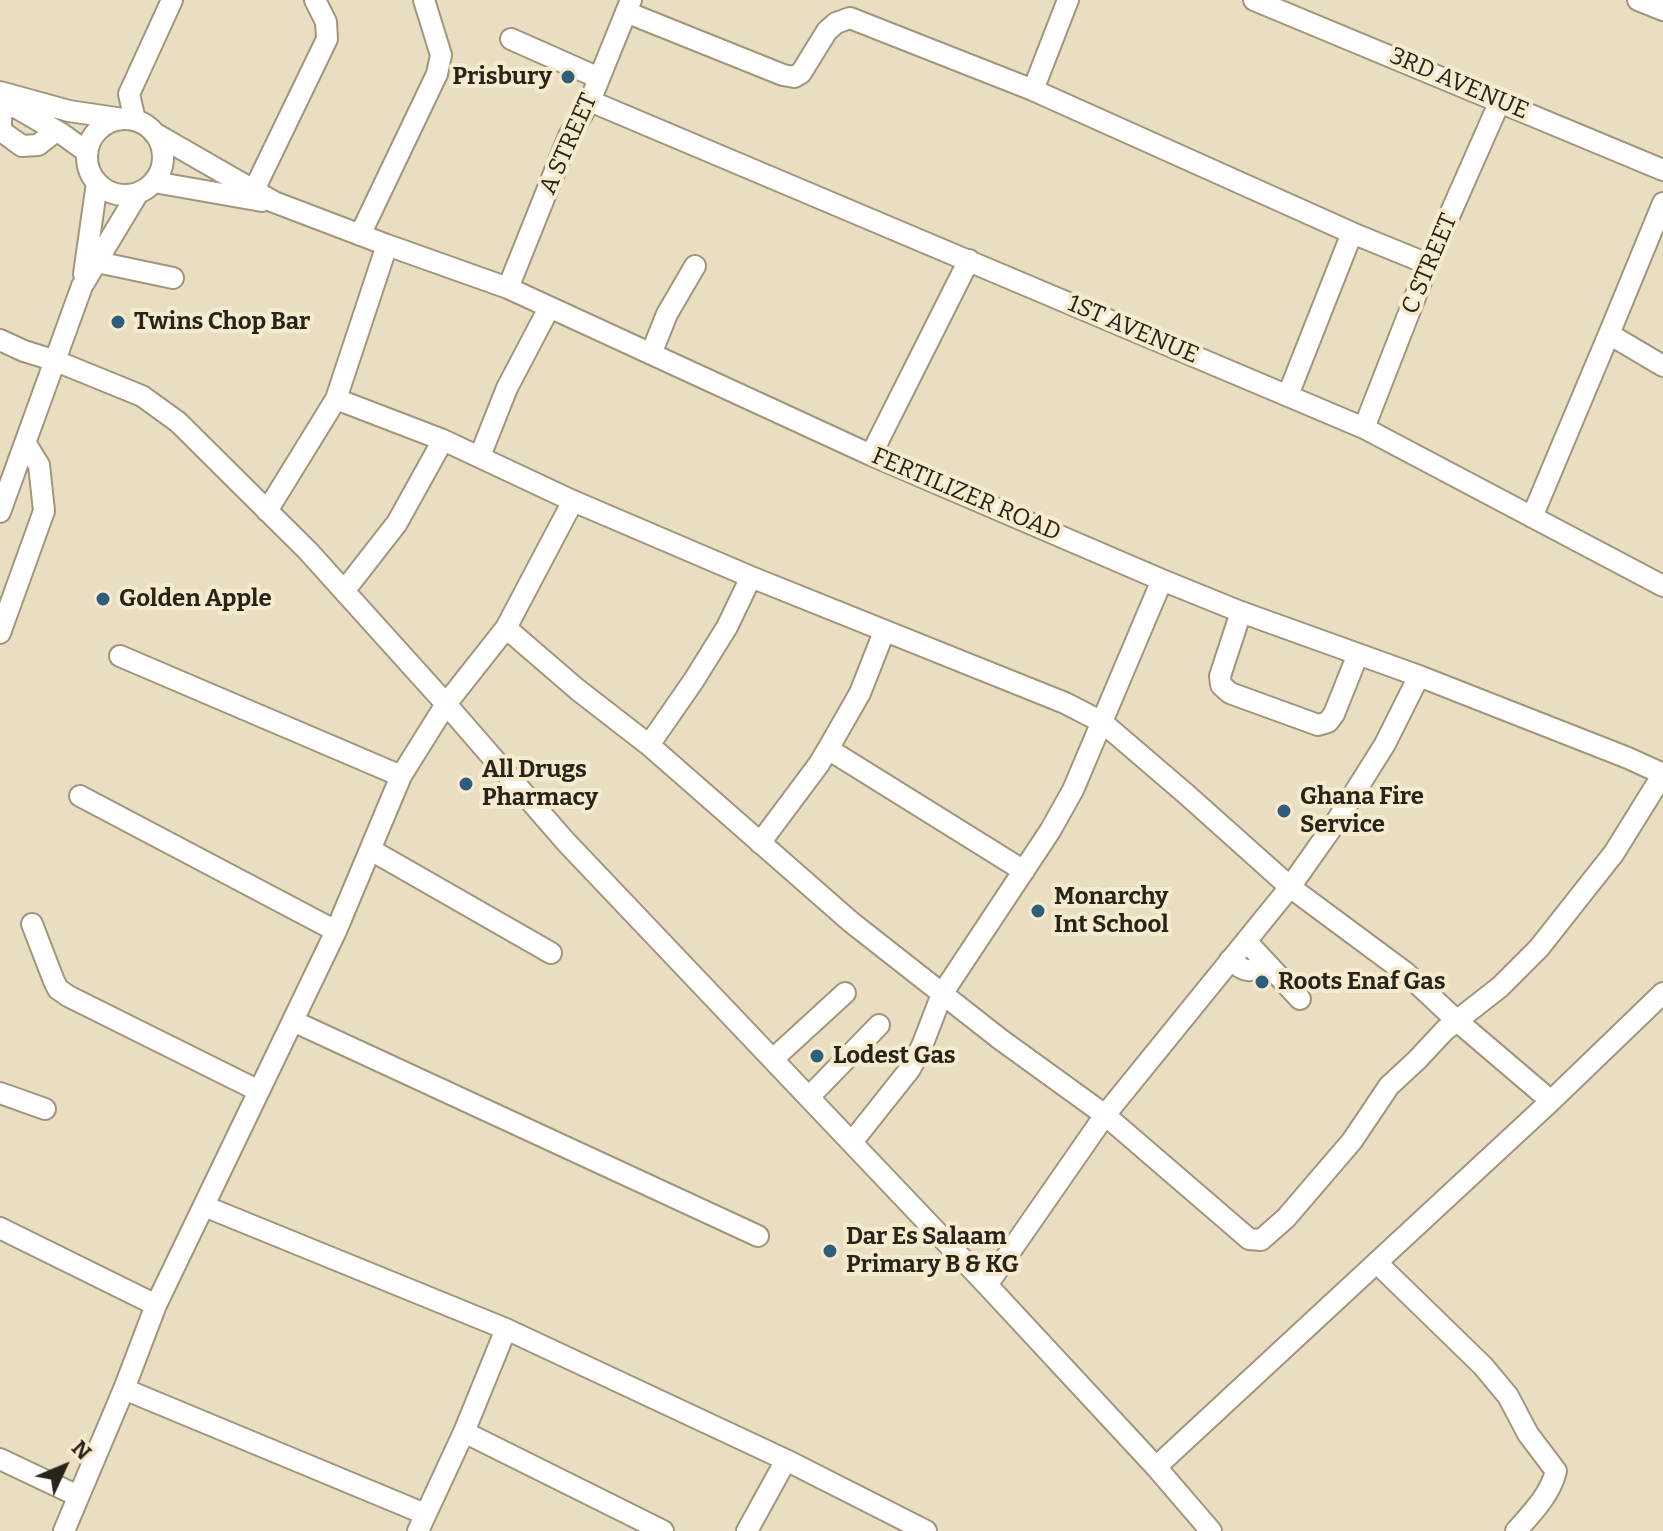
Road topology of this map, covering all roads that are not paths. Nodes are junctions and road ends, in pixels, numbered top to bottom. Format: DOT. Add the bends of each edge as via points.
graph roads {
  1 [pos="172,0"];
  2 [pos="315,0"];
  3 [pos="424,0"];
  4 [pos="1068,0"];
  5 [pos="1254,0"];
  6 [pos="1638,0"];
  7 [pos="629,6"];
  8 [pos="1288,6"];
  9 [pos="1663,10"];
  10 [pos="511,39"];
  11 [pos="599,78"];
  12 [pos="1033,90"];
  13 [pos="3,98"];
  14 [pos="590,101"];
  15 [pos="1500,101"];
  16 [pos="129,119"];
  17 [pos="56,131"];
  18 [pos="154,133"];
  19 [pos="87,152"];
  20 [pos="1663,170"];
  21 [pos="97,183"];
  22 [pos="146,187"];
  23 [pos="254,190"];
  24 [pos="274,202"];
  25 [pos="1663,203"];
  26 [pos="1352,233"];
  27 [pos="360,235"];
  28 [pos="387,245"];
  29 [pos="969,260"];
  30 [pos="97,262"];
  31 [pos="1428,264"];
  32 [pos="695,266"];
  33 [pos="173,278"];
  34 [pos="82,286"];
  35 [pos="508,288"];
  36 [pos="549,308"];
  37 [pos="1609,334"];
  38 [pos="0,340"];
  39 [pos="651,354"];
  40 [pos="56,361"];
  41 [pos="1663,366"];
  42 [pos="1288,395"];
  43 [pos="336,399"];
  44 [pos="1364,428"];
  45 [pos="443,440"];
  46 [pos="26,444"];
  47 [pos="871,455"];
  48 [pos="480,456"];
  49 [pos="573,501"];
  50 [pos="267,511"];
  51 [pos="0,512"];
  52 [pos="1532,517"];
  53 [pos="751,577"];
  54 [pos="1162,580"];
  55 [pos="1663,586"];
  56 [pos="344,591"];
  57 [pos="1241,612"];
  58 [pos="506,628"];
  59 [pos="884,632"];
  60 [pos="0,633"];
  61 [pos="1358,654"];
  62 [pos="120,656"];
  63 [pos="1419,676"];
  64 [pos="446,704"];
  65 [pos="1102,722"];
  66 [pos="649,745"];
  67 [pos="828,749"];
  68 [pos="1663,774"];
  69 [pos="401,776"];
  70 [pos="80,796"];
  71 [pos="760,843"];
  72 [pos="371,850"];
  73 [pos="1024,871"];
  74 [pos="1290,887"];
  75 [pos="32,924"];
  76 [pos="336,931"];
  77 [pos="1246,941"];
  78 [pos="551,953"];
  79 [pos="1230,960"];
  80 [pos="1264,961"];
  81 [pos="845,993"];
  82 [pos="1663,993"];
  83 [pos="942,994"];
  84 [pos="1300,999"];
  85 [pos="1456,1020"];
  86 [pos="293,1021"];
  87 [pos="879,1025"];
  88 [pos="773,1059"];
  89 [pos="259,1091"];
  90 [pos="0,1093"];
  91 [pos="809,1097"];
  92 [pos="1551,1101"];
  93 [pos="45,1109"];
  94 [pos="1105,1115"];
  95 [pos="852,1142"];
  96 [pos="204,1206"];
  97 [pos="0,1228"];
  98 [pos="758,1236"];
  99 [pos="1377,1263"];
  100 [pos="987,1285"];
  101 [pos="156,1305"];
  102 [pos="506,1329"];
  103 [pos="124,1389"];
  104 [pos="464,1432"];
  105 [pos="0,1459"];
  106 [pos="786,1460"];
  107 [pos="1156,1467"];
  108 [pos="78,1496"];
  109 [pos="422,1522"];
  110 [pos="64,1531"];
  111 [pos="663,1531"];
  112 [pos="747,1531"];
  113 [pos="926,1531"];
  114 [pos="1211,1531"];
  115 [pos="1516,1531"];
  1 -- 16 [label="street" via="129,94"];
  2 -- 23 [label="street" via="326,22 327,39"];
  3 -- 27 [label="street" via="441,55 437,74"];
  4 -- 12 [label="street"];
  5 -- 8 [label="street, 3RD AVENUE"];
  6 -- 9 [label="street"];
  7 -- 11 [label="street, A STREET"];
  7 -- 12 [label="street" via="783,75 801,73 827,31 850,18"];
  8 -- 15 [label="street, 3RD AVENUE"];
  10 -- 11 [label="street"];
  11 -- 14 [label="street, A STREET"];
  12 -- 26 [label="street"];
  13 -- 16 [label="street"];
  13 -- 17 [label="street"];
  13 -- 17 [label="street" via="1,131 22,146 38,145"];
  14 -- 29 [label="street, 1ST AVENUE"];
  14 -- 35 [label="street, A STREET" via="569,136"];
  15 -- 20 [label="street, 3RD AVENUE"];
  15 -- 31 [label="street, C STREET"];
  16 -- 18 [label="street"];
  16 -- 19 [label="street" via="106,124 93,136"];
  17 -- 19 [label="street"];
  18 -- 22 [label="street" via="161,144 161,171"];
  18 -- 23 [label="street, FERTILIZER ROAD"];
  19 -- 21 [label="street"];
  21 -- 22 [label="street" via="123,195"];
  21 -- 34 [label="street"];
  22 -- 24 [label="street, FERTILIZER ROAD"];
  22 -- 30 [label="street"];
  23 -- 24 [label="street, FERTILIZER ROAD"];
  24 -- 27 [label="street, FERTILIZER ROAD"];
  25 -- 37 [label="street"];
  26 -- 31 [label="street"];
  26 -- 42 [label="street"];
  27 -- 28 [label="street, FERTILIZER ROAD"];
  28 -- 35 [label="street, FERTILIZER ROAD"];
  28 -- 43 [label="street"];
  29 -- 42 [label="street, 1ST AVENUE"];
  29 -- 47 [label="street"];
  30 -- 33 [label="street"];
  30 -- 34 [label="street"];
  31 -- 44 [label="street, C STREET"];
  32 -- 39 [label="street"];
  34 -- 40 [label="street"];
  35 -- 36 [label="street, FERTILIZER ROAD"];
  36 -- 39 [label="street, FERTILIZER ROAD"];
  36 -- 48 [label="street" via="507,388"];
  37 -- 41 [label="street"];
  37 -- 52 [label="street"];
  38 -- 40 [label="street"];
  39 -- 47 [label="street, FERTILIZER ROAD"];
  40 -- 46 [label="street"];
  40 -- 50 [label="street" via="142,396 178,422"];
  42 -- 44 [label="street, 1ST AVENUE"];
  43 -- 45 [label="street"];
  43 -- 50 [label="street"];
  44 -- 52 [label="street, 1ST AVENUE"];
  45 -- 48 [label="street"];
  45 -- 56 [label="street" via="397,523"];
  46 -- 51 [label="street"];
  46 -- 60 [label="street" via="39,465 44,511"];
  47 -- 54 [label="street, FERTILIZER ROAD"];
  48 -- 49 [label="street"];
  49 -- 53 [label="street"];
  49 -- 58 [label="street"];
  50 -- 56 [label="street"];
  52 -- 55 [label="street, 1ST AVENUE"];
  53 -- 59 [label="street"];
  53 -- 66 [label="street" via="727,627"];
  54 -- 57 [label="street, FERTILIZER ROAD"];
  54 -- 65 [label="street"];
  56 -- 64 [label="street"];
  57 -- 61 [label="street, FERTILIZER ROAD"];
  57 -- 61 [label="street" via="1221,685 1304,720 1328,722"];
  58 -- 64 [label="street"];
  58 -- 66 [label="street"];
  59 -- 65 [label="street"];
  59 -- 67 [label="street" via="860,693"];
  61 -- 63 [label="street, FERTILIZER ROAD"];
  62 -- 69 [label="street"];
  63 -- 68 [label="street, FERTILIZER ROAD"];
  63 -- 74 [label="street" via="1385,744"];
  64 -- 69 [label="street"];
  64 -- 88 [label="street" via="566,842"];
  65 -- 73 [label="street" via="1073,790"];
  65 -- 74 [label="street"];
  66 -- 71 [label="street"];
  67 -- 71 [label="street"];
  67 -- 73 [label="street"];
  68 -- 85 [label="street" via="1614,853 1539,948"];
  69 -- 72 [label="street"];
  70 -- 76 [label="street"];
  71 -- 83 [label="street"];
  72 -- 76 [label="street"];
  72 -- 78 [label="street"];
  73 -- 83 [label="street"];
  74 -- 77 [label="street"];
  74 -- 85 [label="street" via="1406,973"];
  75 -- 89 [label="street" via="58,989"];
  76 -- 86 [label="street"];
  77 -- 79 [label="street"];
  77 -- 80 [label="street"];
  79 -- 80 [label="street" via="1245,971"];
  79 -- 94 [label="street"];
  80 -- 84 [label="street"];
  81 -- 88 [label="street"];
  82 -- 92 [label="street"];
  83 -- 94 [label="street"];
  83 -- 95 [label="street" via="910,1069"];
  85 -- 92 [label="street"];
  85 -- 94 [label="street" via="1389,1086 1352,1141 1261,1240 1249,1239"];
  86 -- 89 [label="street"];
  86 -- 98 [label="street"];
  87 -- 91 [label="street"];
  88 -- 91 [label="street"];
  89 -- 96 [label="street"];
  90 -- 93 [label="street"];
  91 -- 95 [label="street"];
  92 -- 99 [label="street"];
  94 -- 100 [label="street"];
  95 -- 100 [label="street"];
  96 -- 101 [label="street"];
  96 -- 102 [label="street"];
  97 -- 101 [label="street"];
  99 -- 107 [label="street"];
  99 -- 115 [label="street" via="1483,1366 1556,1471 1545,1497"];
  100 -- 107 [label="street"];
  101 -- 103 [label="street"];
  102 -- 104 [label="street"];
  102 -- 106 [label="street"];
  103 -- 108 [label="street"];
  103 -- 109 [label="street"];
  104 -- 109 [label="street"];
  104 -- 111 [label="street"];
  105 -- 108 [label="street"];
  106 -- 112 [label="street"];
  106 -- 113 [label="street"];
  107 -- 114 [label="street"];
  108 -- 110 [label="street"];
}
